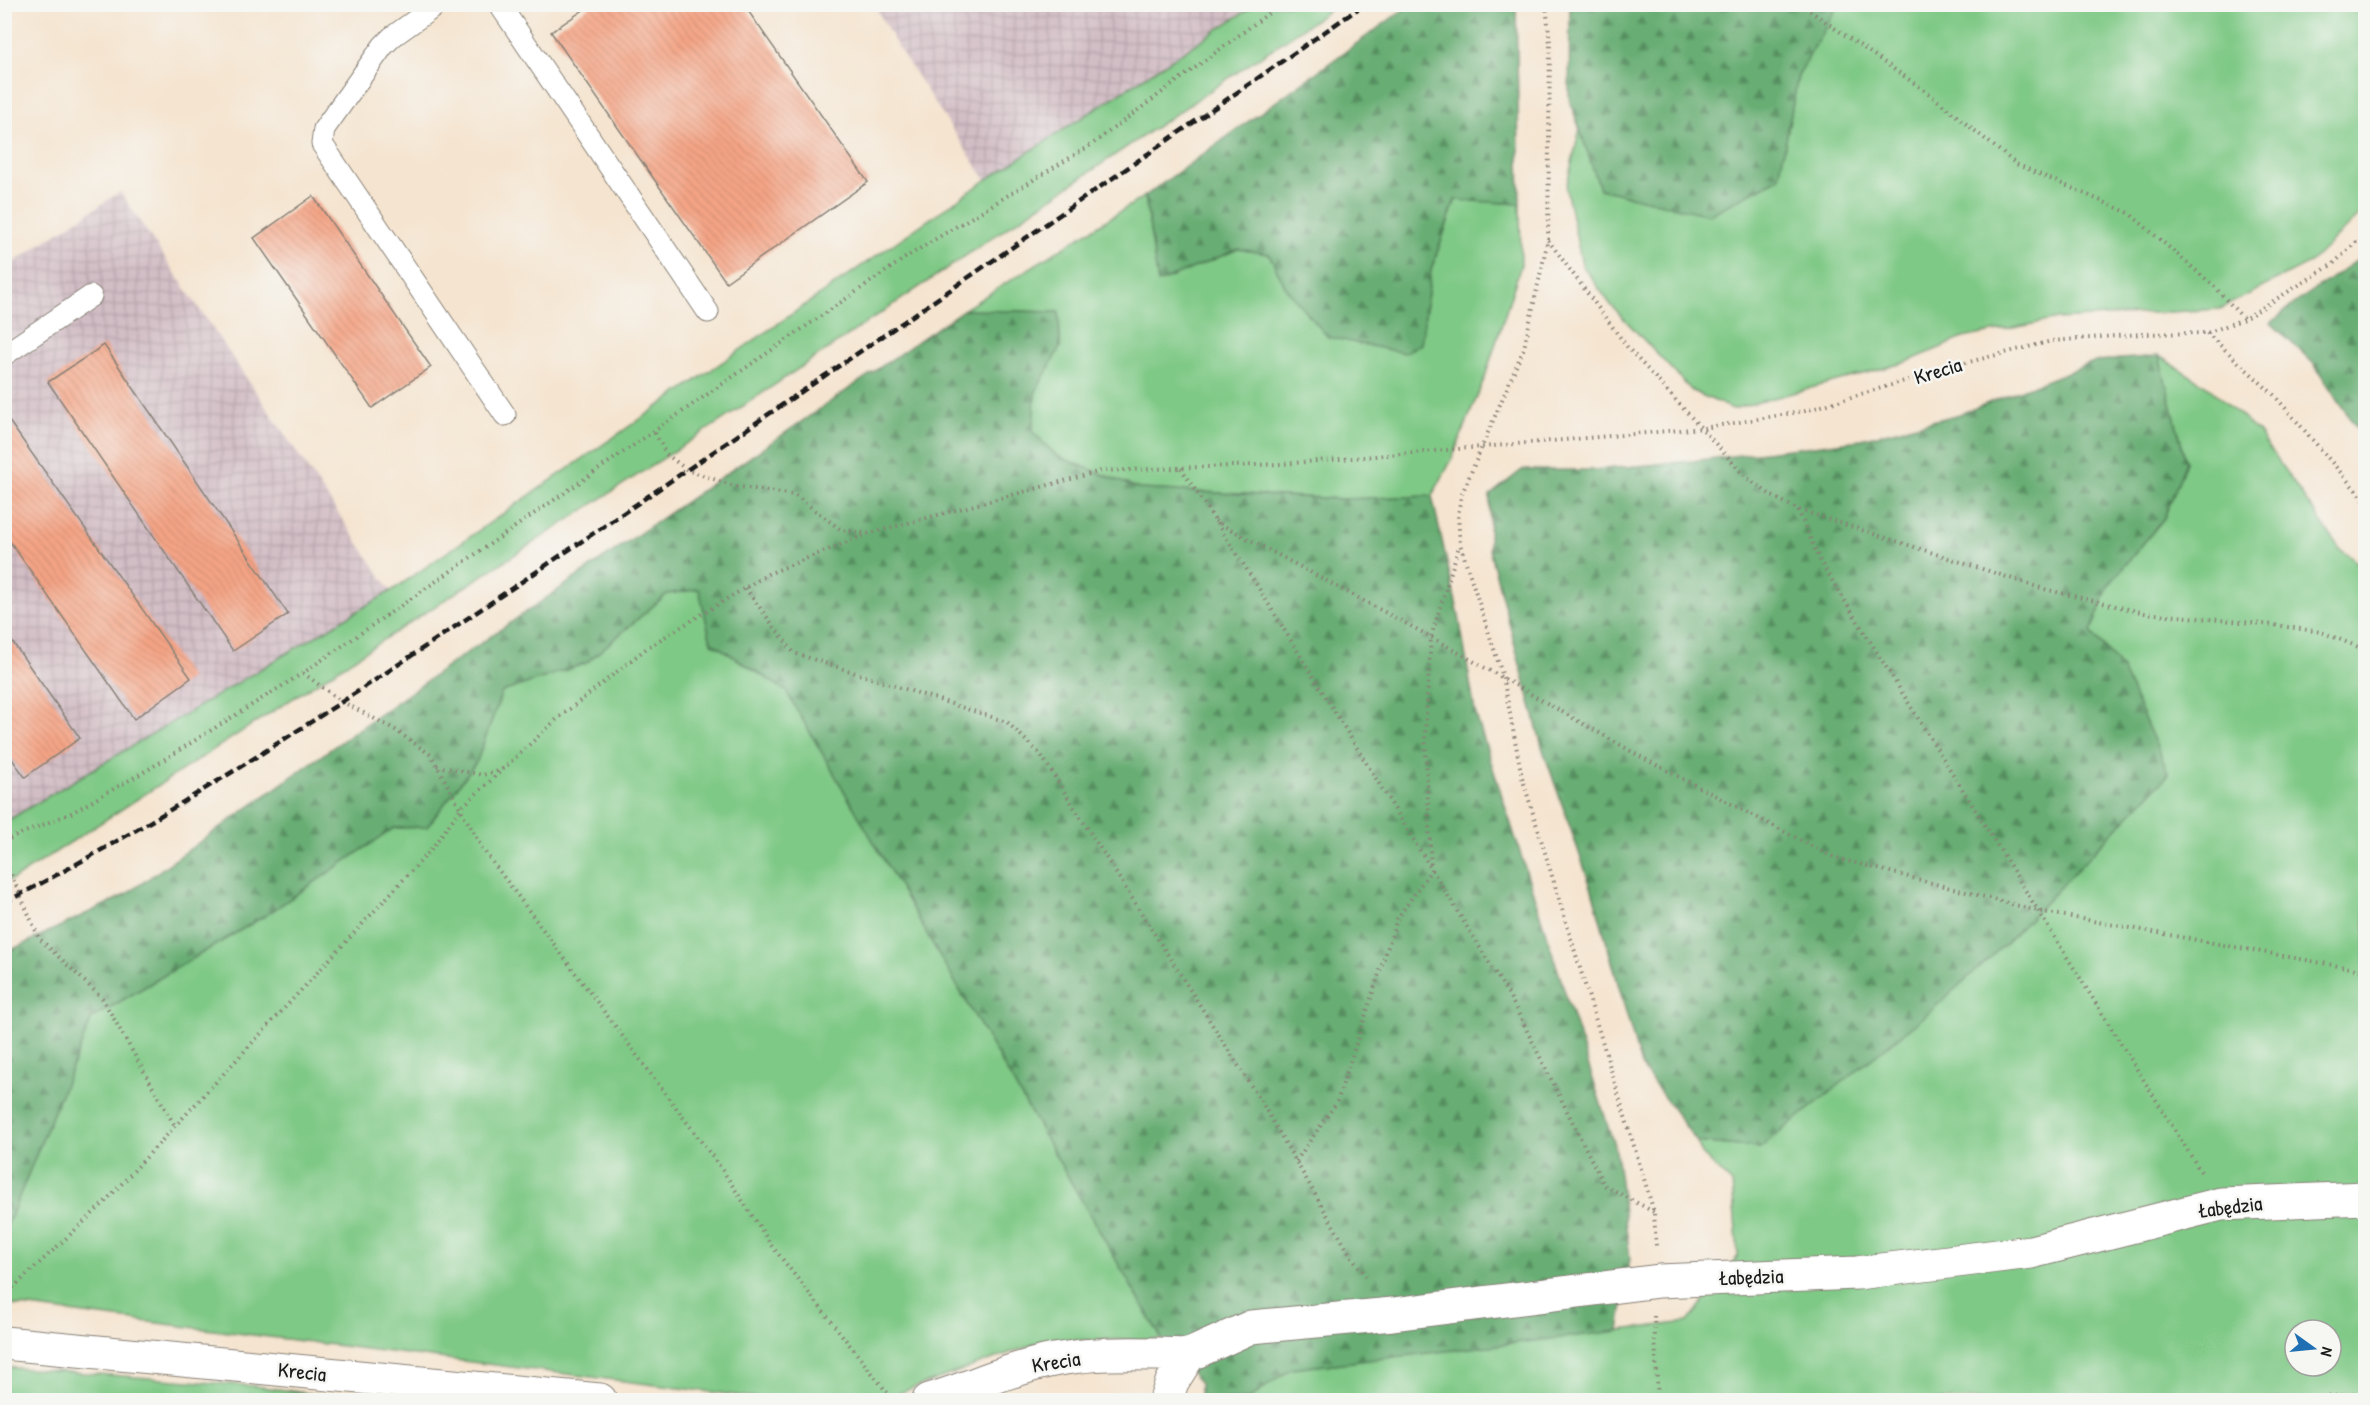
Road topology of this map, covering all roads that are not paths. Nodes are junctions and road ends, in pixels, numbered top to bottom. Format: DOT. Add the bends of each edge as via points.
graph roads {
  1 [pos="438,4"];
  2 [pos="499,4"];
  3 [pos="92,296"];
  4 [pos="708,312"];
  5 [pos="4,355"];
  6 [pos="505,415"];
  7 [pos="2366,1198"];
  8 [pos="4,1343"];
  9 [pos="1189,1355"];
  10 [pos="600,1401"];
  11 [pos="929,1401"];
  12 [pos="1166,1401"];
  1 -- 6 [label="lane" via="383,46 324,129 322,144"];
  2 -- 4 [label="lane"];
  3 -- 5 [label="lane"];
  7 -- 9 [label="street, Łabędzia" via="2221,1204 2031,1252 1857,1273 1659,1281 1251,1327"];
  8 -- 10 [label="street, Krecia"];
  9 -- 11 [label="street, Krecia" via="1060,1359 1028,1366"];
  9 -- 12 [label="street" via="1172,1382"];
}
